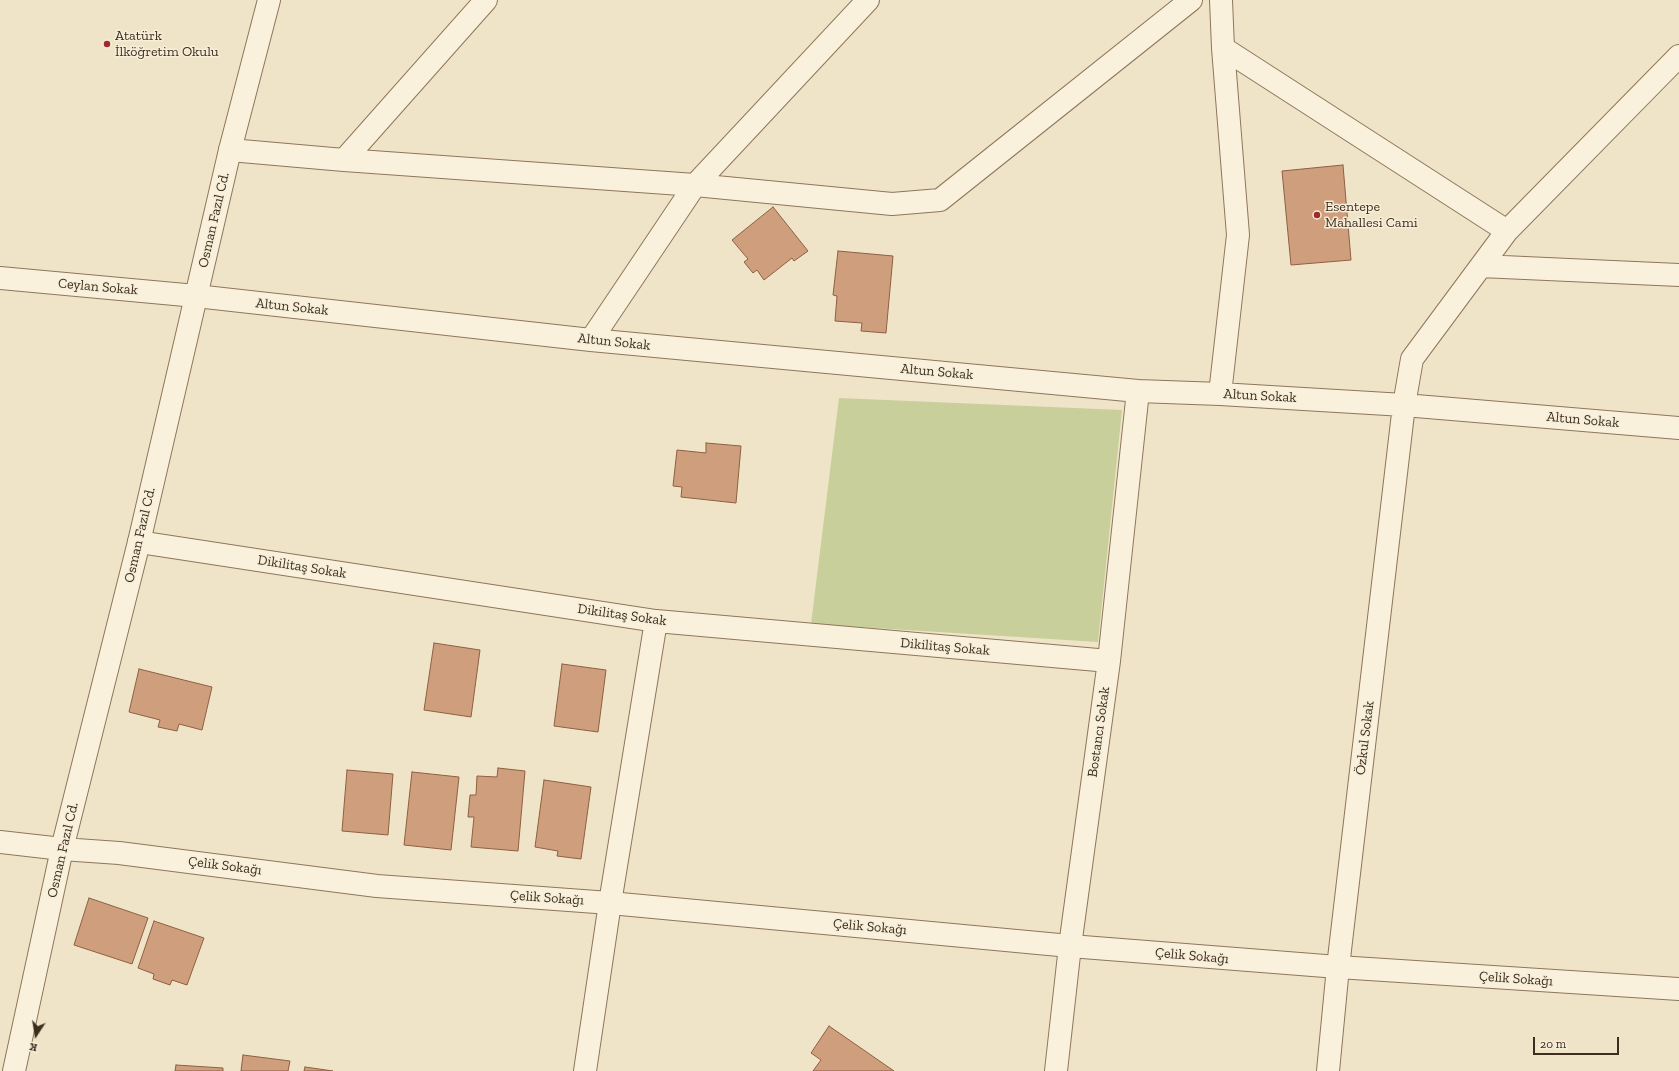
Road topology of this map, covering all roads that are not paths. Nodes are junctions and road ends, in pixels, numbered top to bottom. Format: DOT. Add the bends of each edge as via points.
graph roads {
  1 [pos="269,0"];
  2 [pos="486,0"];
  3 [pos="868,0"];
  4 [pos="1191,0"];
  5 [pos="1221,0"];
  6 [pos="1223,48"];
  7 [pos="1679,56"];
  8 [pos="230,150"];
  9 [pos="344,160"];
  10 [pos="695,186"];
  11 [pos="1506,231"];
  12 [pos="1481,266"];
  13 [pos="1679,275"];
  14 [pos="0,278"];
  15 [pos="196,296"];
  16 [pos="591,340"];
  17 [pos="1138,391"];
  18 [pos="1220,394"];
  19 [pos="1404,405"];
  20 [pos="1679,428"];
  21 [pos="139,542"];
  22 [pos="656,621"];
  23 [pos="1109,661"];
  24 [pos="0,842"];
  25 [pos="62,849"];
  26 [pos="610,903"];
  27 [pos="1070,946"];
  28 [pos="1338,967"];
  29 [pos="1679,989"];
  30 [pos="14,1071"];
  31 [pos="586,1071"];
  32 [pos="1056,1071"];
  33 [pos="1328,1071"];
  1 -- 8 [label="street, Osman Fazıl Cd."];
  2 -- 9 [label="street"];
  3 -- 10 [label="street"];
  4 -- 10 [label="street" via="940,200 892,204"];
  5 -- 6 [label="street"];
  6 -- 11 [label="street"];
  6 -- 18 [label="street" via="1238,235"];
  7 -- 11 [label="street, Özkul Sokak"];
  8 -- 9 [label="street"];
  8 -- 15 [label="street, Osman Fazıl Cd."];
  9 -- 10 [label="street"];
  10 -- 16 [label="street"];
  11 -- 12 [label="street, Özkul Sokak"];
  12 -- 13 [label="street"];
  12 -- 19 [label="street, Özkul Sokak" via="1412,359"];
  14 -- 15 [label="street, Ceylan Sokak"];
  15 -- 16 [label="street, Altun Sokak"];
  15 -- 21 [label="street, Osman Fazıl Cd."];
  16 -- 17 [label="street, Altun Sokak"];
  17 -- 18 [label="street, Altun Sokak"];
  17 -- 23 [label="street, Bostancı Sokak"];
  18 -- 19 [label="street, Altun Sokak"];
  19 -- 20 [label="street, Altun Sokak"];
  19 -- 28 [label="street, Özkul Sokak"];
  21 -- 22 [label="street, Dikilitaş Sokak"];
  21 -- 25 [label="street, Osman Fazıl Cd."];
  22 -- 23 [label="street, Dikilitaş Sokak"];
  22 -- 26 [label="street"];
  23 -- 27 [label="street, Bostancı Sokak"];
  24 -- 25 [label="street, Çelik Sokağı"];
  25 -- 26 [label="street, Çelik Sokağı" via="119,853 377,886"];
  25 -- 30 [label="street, Osman Fazıl Cd."];
  26 -- 27 [label="street, Çelik Sokağı"];
  26 -- 31 [label="street"];
  27 -- 28 [label="street, Çelik Sokağı"];
  27 -- 32 [label="street, Bostancı Sokak"];
  28 -- 29 [label="street, Çelik Sokağı"];
  28 -- 33 [label="street, Özkul Sokak"];
}
